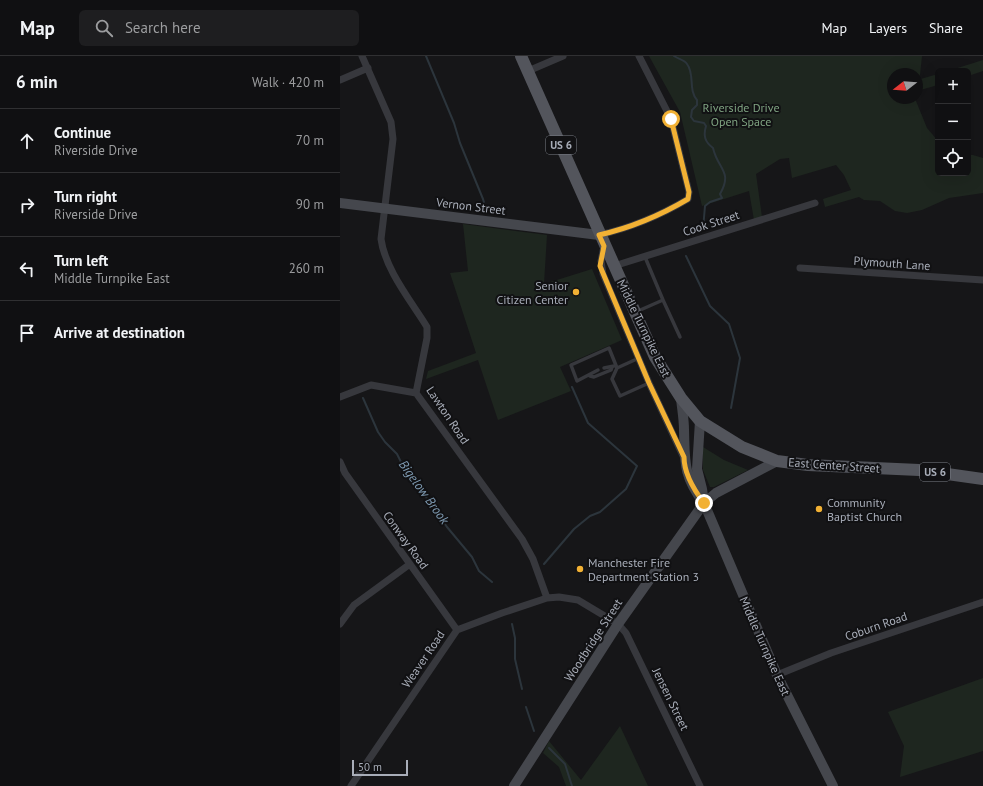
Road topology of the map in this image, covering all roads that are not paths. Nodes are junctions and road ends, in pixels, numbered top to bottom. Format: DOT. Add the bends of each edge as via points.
graph roads {
  1 [pos="362,56"];
  2 [pos="521,56"];
  3 [pos="563,56"];
  4 [pos="639,56"];
  5 [pos="368,68"];
  6 [pos="528,71"];
  7 [pos="340,80"];
  8 [pos="340,203"];
  9 [pos="815,203"];
  10 [pos="384,208"];
  11 [pos="602,241"];
  12 [pos="644,256"];
  13 [pos="614,266"];
  14 [pos="800,268"];
  15 [pos="983,280"];
  16 [pos="663,300"];
  17 [pos="635,312"];
  18 [pos="680,337"];
  19 [pos="639,358"];
  20 [pos="615,367"];
  21 [pos="604,368"];
  22 [pos="598,370"];
  23 [pos="590,376"];
  24 [pos="649,383"];
  25 [pos="416,393"];
  26 [pos="340,397"];
  27 [pos="680,398"];
  28 [pos="700,421"];
  29 [pos="684,457"];
  30 [pos="777,461"];
  31 [pos="340,462"];
  32 [pos="342,474"];
  33 [pos="983,479"];
  34 [pos="704,503"];
  35 [pos="410,564"];
  36 [pos="547,598"];
  37 [pos="983,602"];
  38 [pos="340,624"];
  39 [pos="618,624"];
  40 [pos="457,630"];
  41 [pos="777,675"];
  42 [pos="351,786"];
  43 [pos="514,786"];
  44 [pos="700,786"];
  45 [pos="833,786"];
  1 -- 5 [label="street, Lawton Road"];
  2 -- 6 [label="main road, Middle Turnpike East / US 6"];
  3 -- 6 [label="street"];
  4 -- 11 [label="street" via="671,119 689,192 688,199 670,210 613,232"];
  5 -- 7 [label="street"];
  5 -- 10 [label="street, Lawton Road" via="391,122 393,139"];
  6 -- 11 [label="main road, Middle Turnpike East / US 6"];
  8 -- 10 [label="main road, Vernon Street"];
  9 -- 12 [label="street, Cook Street"];
  10 -- 11 [label="main road, Vernon Street"];
  10 -- 25 [label="street, Lawton Road" via="382,251 427,327"];
  11 -- 13 [label="main road, Middle Turnpike East / US 6"];
  11 -- 19 [label="street, Middle Turnpike East" via="601,270"];
  12 -- 13 [label="street, Cook Street"];
  12 -- 16 [label="lane"];
  13 -- 17 [label="main road, Middle Turnpike East / US 6"];
  14 -- 15 [label="street, Plymouth Lane"];
  16 -- 17 [label="lane"];
  16 -- 18 [label="lane"];
  17 -- 27 [label="main road, Middle Turnpike East / US 6" via="655,357"];
  19 -- 20 [label="lane"];
  19 -- 24 [label="street, Middle Turnpike East"];
  20 -- 21 [label="lane"];
  20 -- 23 [label="lane" via="594,377"];
  20 -- 23 [label="lane" via="609,348 571,365 577,381"];
  20 -- 24 [label="lane" via="612,379 620,396"];
  22 -- 23 [label="lane"];
  24 -- 29 [label="street, Middle Turnpike East"];
  25 -- 26 [label="street" via="372,386"];
  25 -- 36 [label="street, Lawton Road" via="522,539 533,559"];
  27 -- 28 [label="main road, East Center Street / US 6"];
  27 -- 29 [label="main road, Middle Turnpike East"];
  28 -- 30 [label="main road, East Center Street / US 6" via="742,447"];
  28 -- 34 [label="main road, Middle Turnpike East" via="696,469"];
  29 -- 34 [label="main road, Middle Turnpike East" via="691,482"];
  30 -- 33 [label="main road, East Center Street / US 6" via="808,465 919,470"];
  30 -- 34 [label="main road, Woodbridge Street" via="716,493"];
  31 -- 32 [label="street, Conway Road"];
  32 -- 35 [label="street, Conway Road"];
  34 -- 39 [label="main road, Woodbridge Street"];
  34 -- 41 [label="main road, Middle Turnpike East"];
  35 -- 38 [label="street" via="354,605"];
  35 -- 40 [label="street, Conway Road"];
  36 -- 39 [label="street, Weaver Road" via="578,600"];
  36 -- 40 [label="street, Weaver Road"];
  37 -- 41 [label="street, Coburn Road" via="831,653"];
  39 -- 43 [label="main road, Woodbridge Street"];
  39 -- 44 [label="street, Jensen Street" via="626,633"];
  40 -- 42 [label="street, Weaver Road"];
  41 -- 45 [label="main road, Middle Turnpike East"];
}
